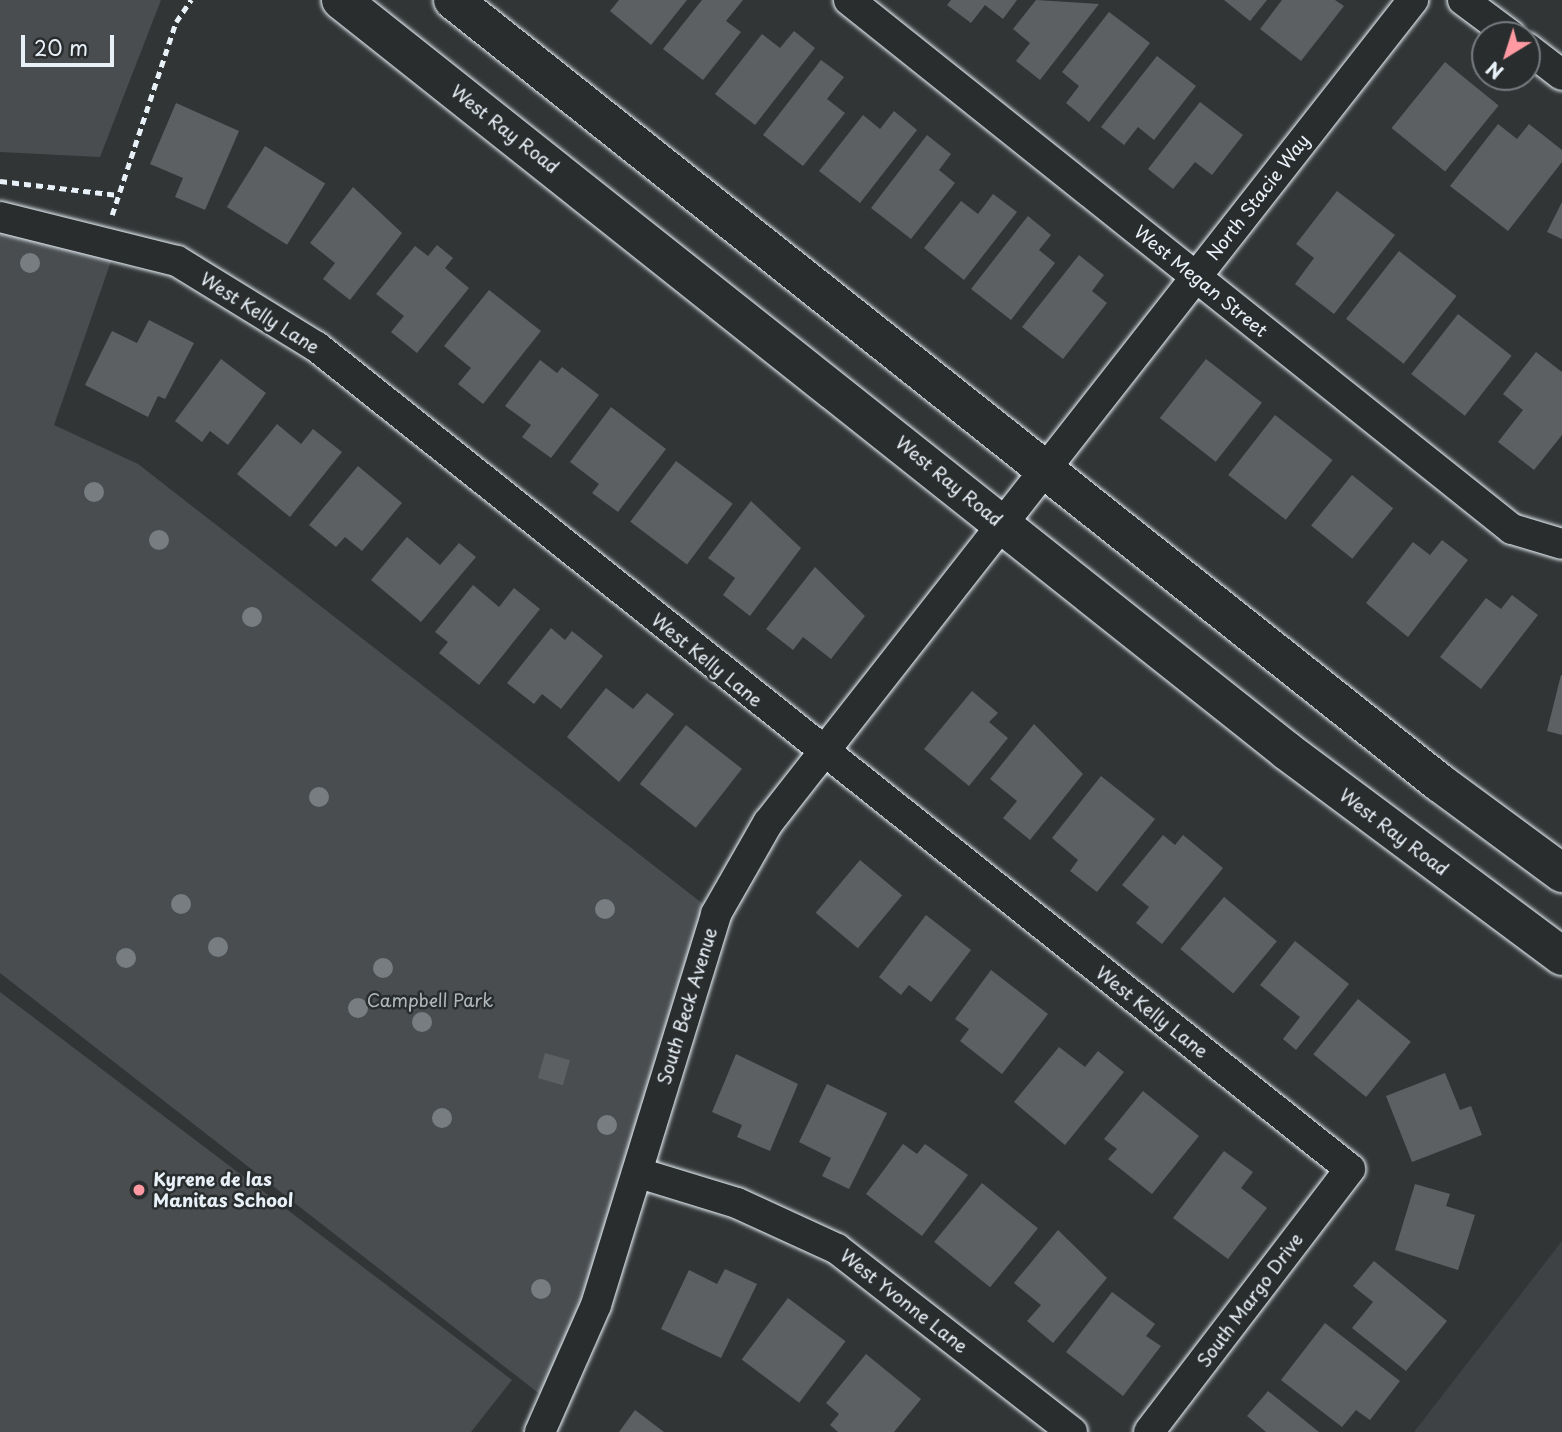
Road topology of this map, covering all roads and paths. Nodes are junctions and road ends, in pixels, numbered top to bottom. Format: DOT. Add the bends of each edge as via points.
graph roads {
  1 [pos="191,0"];
  2 [pos="341,0"];
  3 [pos="453,0"];
  4 [pos="849,0"];
  5 [pos="1413,0"];
  6 [pos="1463,0"];
  7 [pos="1491,21"];
  8 [pos="1541,59"];
  9 [pos="1562,75"];
  10 [pos="0,181"];
  11 [pos="118,195"];
  12 [pos="14,218"];
  13 [pos="104,241"];
  14 [pos="1196,277"];
  15 [pos="1035,481"];
  16 [pos="1001,523"];
  17 [pos="1562,544"];
  18 [pos="821,752"];
  19 [pos="1562,873"];
  20 [pos="1562,956"];
  21 [pos="1350,1169"];
  22 [pos="639,1173"];
  23 [pos="540,1432"];
  24 [pos="1072,1432"];
  25 [pos="1149,1432"];
  1 -- 11 [label="path" via="176,22"];
  2 -- 16 [label="main road, West Ray Road"];
  3 -- 15 [label="main road"];
  4 -- 14 [label="street, West Megan Street"];
  5 -- 14 [label="street, North Stacie Way"];
  6 -- 7 [label="street"];
  8 -- 9 [label="street"];
  10 -- 11 [label="path"];
  11 -- 13 [label="path"];
  12 -- 13 [label="street, West Kelly Lane"];
  13 -- 18 [label="street, West Kelly Lane" via="177,261 317,347"];
  14 -- 15 [label="street, North Stacie Way"];
  14 -- 17 [label="street, West Megan Street" via="1512,529"];
  15 -- 16 [label="street, South Beck Avenue"];
  15 -- 19 [label="main road"];
  16 -- 18 [label="street, South Beck Avenue"];
  16 -- 20 [label="main road, West Ray Road" via="1287,751"];
  18 -- 21 [label="street, West Kelly Lane"];
  18 -- 22 [label="street, South Beck Avenue" via="768,823 716,914"];
  21 -- 25 [label="street, South Margo Drive"];
  22 -- 23 [label="street, South Beck Avenue" via="596,1305"];
  22 -- 24 [label="street, West Yvonne Lane" via="737,1203 837,1249"];
}
